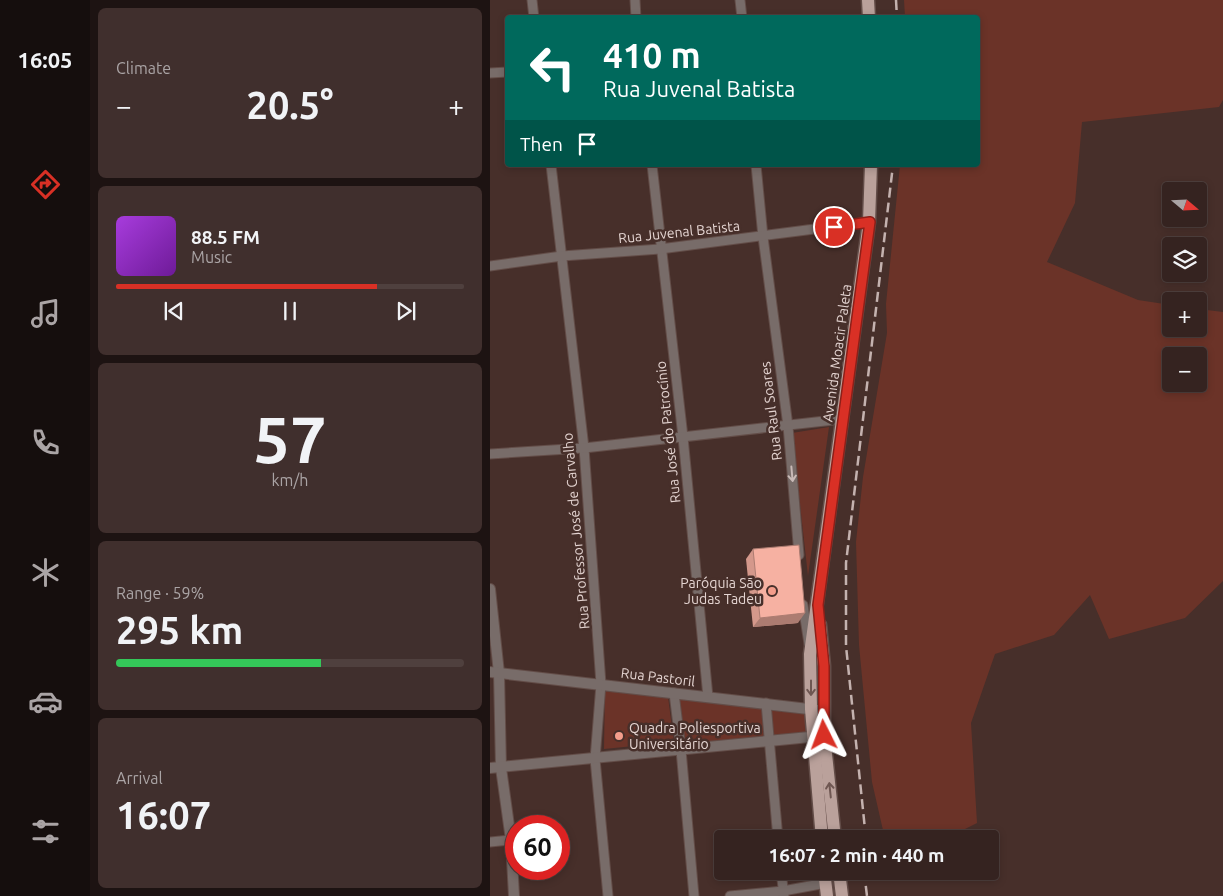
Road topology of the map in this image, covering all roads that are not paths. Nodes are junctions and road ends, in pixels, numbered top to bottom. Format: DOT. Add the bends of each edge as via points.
graph roads {
  1 [pos="532,0"];
  2 [pos="635,0"];
  3 [pos="740,0"];
  4 [pos="868,0"];
  5 [pos="534,15"];
  6 [pos="636,15"];
  7 [pos="742,15"];
  8 [pos="869,15"];
  9 [pos="505,72"];
  10 [pos="490,73"];
  11 [pos="551,167"];
  12 [pos="652,167"];
  13 [pos="756,167"];
  14 [pos="871,167"];
  15 [pos="870,222"];
  16 [pos="763,237"];
  17 [pos="660,249"];
  18 [pos="562,256"];
  19 [pos="490,266"];
  20 [pos="843,419"];
  21 [pos="788,426"];
  22 [pos="683,437"];
  23 [pos="584,448"];
  24 [pos="490,454"];
  25 [pos="800,569"];
  26 [pos="490,589"];
  27 [pos="802,596"];
  28 [pos="818,605"];
  29 [pos="810,654"];
  30 [pos="494,673"];
  31 [pos="602,684"];
  32 [pos="674,693"];
  33 [pos="708,696"];
  34 [pos="766,703"];
  35 [pos="817,710"];
  36 [pos="818,736"];
  37 [pos="769,741"];
  38 [pos="682,750"];
  39 [pos="595,759"];
  40 [pos="495,768"];
  41 [pos="505,815"];
  42 [pos="777,830"];
  43 [pos="822,830"];
  44 [pos="834,830"];
  45 [pos="505,841"];
  46 [pos="490,842"];
  47 [pos="513,880"];
  48 [pos="783,880"];
  49 [pos="840,880"];
  50 [pos="826,884"];
  51 [pos="784,894"];
  52 [pos="514,896"];
  53 [pos="608,896"];
  54 [pos="694,896"];
  55 [pos="730,896"];
  56 [pos="842,896"];
  1 -- 5 [label="street"];
  2 -- 6 [label="street"];
  3 -- 7 [label="street"];
  4 -- 8 [label="main road"];
  9 -- 10 [label="street"];
  11 -- 18 [label="street, Rua Professor José de Carvalho"];
  12 -- 17 [label="street, Rua José do Patrocínio"];
  13 -- 16 [label="street, Rua Raul Soares"];
  14 -- 15 [label="main road, Avenida Moacir Paleta"];
  15 -- 16 [label="street, Rua Juvenal Batista"];
  15 -- 20 [label="main road, Avenida Moacir Paleta"];
  16 -- 17 [label="street, Rua Juvenal Batista"];
  16 -- 21 [label="street, Rua Raul Soares"];
  17 -- 18 [label="street, Rua Juvenal Batista"];
  17 -- 22 [label="street, Rua José do Patrocínio"];
  18 -- 19 [label="street, Rua Juvenal Batista"];
  18 -- 23 [label="street, Rua Professor José de Carvalho"];
  20 -- 21 [label="street"];
  20 -- 28 [label="main road, Avenida Moacir Paleta"];
  21 -- 22 [label="street"];
  21 -- 25 [label="street, Rua Raul Soares, one-way"];
  22 -- 23 [label="street"];
  22 -- 33 [label="street, Rua José do Patrocínio"];
  23 -- 24 [label="street"];
  23 -- 31 [label="street, Rua Professor José de Carvalho"];
  26 -- 30 [label="street"];
  27 -- 29 [label="street"];
  28 -- 29 [label="main road, Avenida Moacir Paleta"];
  28 -- 35 [label="main road, Avenida Moacir Paleta" via="824,666"];
  29 -- 35 [label="main road, Avenida Moacir Paleta, one-way"];
  30 -- 31 [label="street, Rua Pastoril"];
  30 -- 40 [label="street"];
  31 -- 32 [label="street, Rua Pastoril"];
  31 -- 39 [label="street, Rua Professor José de Carvalho"];
  32 -- 33 [label="street, Rua Pastoril"];
  32 -- 38 [label="street"];
  33 -- 34 [label="street, Rua Pastoril"];
  34 -- 35 [label="street, Rua Pastoril"];
  34 -- 37 [label="street"];
  35 -- 36 [label="main road, Avenida Moacir Paleta"];
  36 -- 37 [label="street"];
  36 -- 43 [label="main road, Avenida Moacir Paleta"];
  44 -- 36 [label="main road, Avenida Moacir Paleta, one-way"];
  37 -- 38 [label="street"];
  37 -- 42 [label="street"];
  38 -- 39 [label="street"];
  38 -- 54 [label="street"];
  39 -- 40 [label="street"];
  39 -- 53 [label="street, Rua Professor José de Carvalho"];
  40 -- 41 [label="street"];
  45 -- 46 [label="street"];
  47 -- 52 [label="street"];
  48 -- 51 [label="street"];
  49 -- 56 [label="main road"];
  50 -- 51 [label="street"];
  51 -- 55 [label="street"];
}
